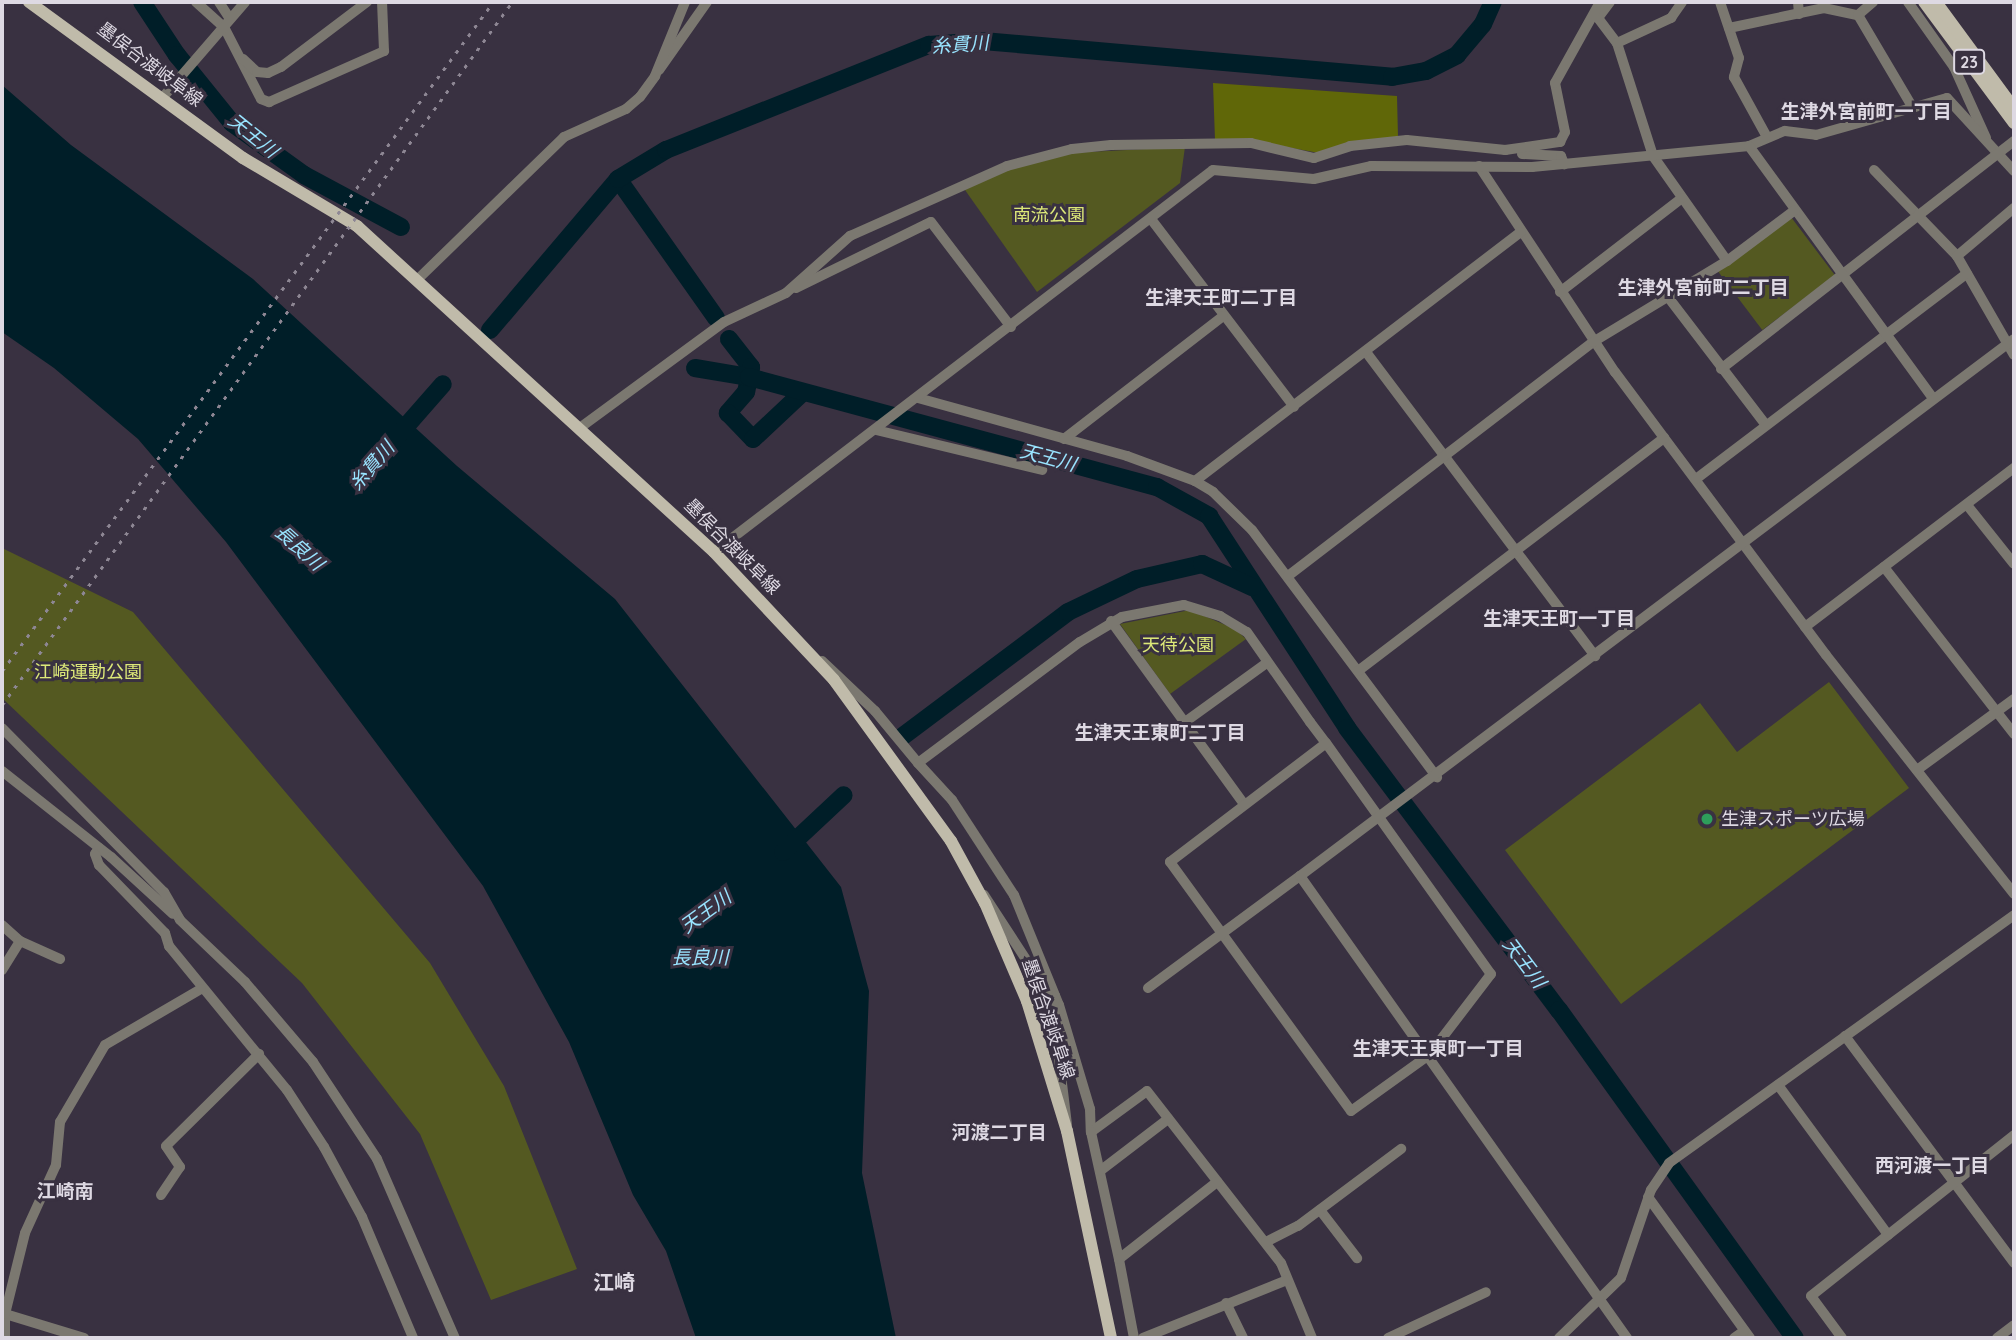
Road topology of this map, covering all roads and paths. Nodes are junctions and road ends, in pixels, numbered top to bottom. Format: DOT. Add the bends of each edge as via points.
graph roads {
  1 [pos="29,2"];
  2 [pos="196,2"];
  3 [pos="219,2"];
  4 [pos="245,2"];
  5 [pos="367,2"];
  6 [pos="382,2"];
  7 [pos="685,2"];
  8 [pos="707,2"];
  9 [pos="1600,2"];
  10 [pos="1610,2"];
  11 [pos="1682,2"];
  12 [pos="1720,2"];
  13 [pos="1798,2"];
  14 [pos="1873,2"];
  15 [pos="1908,2"];
  16 [pos="1924,2"];
  17 [pos="1936,2"];
  18 [pos="1799,14"];
  19 [pos="1858,15"];
  20 [pos="227,23"];
  21 [pos="1729,28"];
  22 [pos="1617,43"];
  23 [pos="238,53"];
  24 [pos="655,76"];
  25 [pos="166,94"];
  26 [pos="1913,108"];
  27 [pos="2014,108"];
  28 [pos="2014,123"];
  29 [pos="1767,137"];
  30 [pos="1987,141"];
  31 [pos="2014,141"];
  32 [pos="1749,146"];
  33 [pos="1505,150"];
  34 [pos="1997,154"];
  35 [pos="1653,156"];
  36 [pos="1564,164"];
  37 [pos="1479,166"];
  38 [pos="1874,170"];
  39 [pos="2014,171"];
  40 [pos="1682,198"];
  41 [pos="2014,208"];
  42 [pos="1795,210"];
  43 [pos="1151,219"];
  44 [pos="1919,220"];
  45 [pos="1521,232"];
  46 [pos="1957,256"];
  47 [pos="1727,261"];
  48 [pos="1966,273"];
  49 [pos="1843,277"];
  50 [pos="417,280"];
  51 [pos="1560,292"];
  52 [pos="786,293"];
  53 [pos="1668,297"];
  54 [pos="1223,316"];
  55 [pos="1011,327"];
  56 [pos="1885,335"];
  57 [pos="1592,342"];
  58 [pos="2010,342"];
  59 [pos="1366,352"];
  60 [pos="2014,355"];
  61 [pos="1721,369"];
  62 [pos="1932,397"];
  63 [pos="915,400"];
  64 [pos="1294,407"];
  65 [pos="1766,425"];
  66 [pos="581,427"];
  67 [pos="880,427"];
  68 [pos="1664,438"];
  69 [pos="1064,439"];
  70 [pos="1443,455"];
  71 [pos="2014,468"];
  72 [pos="1042,470"];
  73 [pos="1696,479"];
  74 [pos="1195,481"];
  75 [pos="1966,505"];
  76 [pos="1743,543"];
  77 [pos="715,552"];
  78 [pos="1516,552"];
  79 [pos="2014,564"];
  80 [pos="1884,568"];
  81 [pos="1288,576"];
  82 [pos="1111,621"];
  83 [pos="1805,627"];
  84 [pos="810,653"];
  85 [pos="1595,656"];
  86 [pos="1268,662"];
  87 [pos="1358,671"];
  88 [pos="2014,699"];
  89 [pos="1997,712"];
  90 [pos="1185,722"];
  91 [pos="2,728"];
  92 [pos="2014,734"];
  93 [pos="1326,743"];
  94 [pos="918,763"];
  95 [pos="1917,770"];
  96 [pos="2,771"];
  97 [pos="1434,779"];
  98 [pos="1244,804"];
  99 [pos="1382,817"];
  100 [pos="99,848"];
  101 [pos="1300,876"];
  102 [pos="977,890"];
  103 [pos="2014,894"];
  104 [pos="2014,915"];
  105 [pos="180,920"];
  106 [pos="2,925"];
  107 [pos="1222,932"];
  108 [pos="20,941"];
  109 [pos="60,959"];
  110 [pos="2,970"];
  111 [pos="1148,988"];
  112 [pos="201,989"];
  113 [pos="1055,996"];
  114 [pos="1845,1036"];
  115 [pos="259,1054"];
  116 [pos="1429,1055"];
  117 [pos="1778,1084"];
  118 [pos="1168,1119"];
  119 [pos="1067,1131"];
  120 [pos="1091,1132"];
  121 [pos="2014,1135"];
  122 [pos="1401,1149"];
  123 [pos="1100,1171"];
  124 [pos="1217,1182"];
  125 [pos="1953,1182"];
  126 [pos="1649,1193"];
  127 [pos="161,1195"];
  128 [pos="1320,1210"];
  129 [pos="1888,1235"];
  130 [pos="1266,1242"];
  131 [pos="1357,1258"];
  132 [pos="1119,1259"];
  133 [pos="2014,1263"];
  134 [pos="1287,1280"];
  135 [pos="1486,1292"];
  136 [pos="1602,1298"];
  137 [pos="1226,1303"];
  138 [pos="4,1314"];
  139 [pos="2014,1325"];
  140 [pos="1747,1334"];
  141 [pos="5,1338"];
  142 [pos="84,1338"];
  143 [pos="413,1338"];
  144 [pos="455,1338"];
  145 [pos="1111,1338"];
  146 [pos="1134,1338"];
  147 [pos="1143,1338"];
  148 [pos="1243,1338"];
  149 [pos="1312,1338"];
  150 [pos="1388,1338"];
  151 [pos="1559,1338"];
  152 [pos="1627,1338"];
  153 [pos="1734,1338"];
  154 [pos="1842,1338"];
  155 [pos="1997,1338"];
  1 -- 25 [label="main road, 墨俣合渡岐阜線"];
  2 -- 20 [label="street"];
  3 -- 20 [label="street"];
  4 -- 20 [label="street"];
  5 -- 23 [label="street" via="268,74 257,72"];
  6 -- 23 [label="street" via="384,51 278,101 261,99"];
  7 -- 24 [label="street"];
  8 -- 24 [label="street"];
  9 -- 33 [label="street" via="1555,83 1564,138 1546,146"];
  10 -- 22 [label="street" via="1598,18"];
  11 -- 22 [label="street" via="1671,18"];
  12 -- 21 [label="street"];
  13 -- 18 [label="street"];
  14 -- 19 [label="street"];
  15 -- 30 [label="street" via="1950,61"];
  16 -- 28 [label="main road, 23"];
  17 -- 27 [label="main road, 23"];
  18 -- 19 [label="street" via="1824,8"];
  18 -- 21 [label="street"];
  19 -- 26 [label="street"];
  20 -- 23 [label="street"];
  20 -- 25 [label="street"];
  21 -- 29 [label="street" via="1739,58 1734,76"];
  22 -- 35 [label="street"];
  24 -- 50 [label="street" via="626,109 564,137"];
  25 -- 50 [label="main road, 墨俣合渡岐阜線" via="243,158 357,226"];
  26 -- 29 [label="street" via="1816,135 1785,131"];
  26 -- 30 [label="street" via="1947,98"];
  29 -- 32 [label="street"];
  30 -- 34 [label="street"];
  31 -- 34 [label="street"];
  32 -- 35 [label="street"];
  32 -- 42 [label="street"];
  33 -- 36 [label="street" via="1561,156"];
  33 -- 52 [label="street" via="1407,140 1350,146 1314,158 1251,143 1072,149 989,172 850,236"];
  34 -- 39 [label="street"];
  34 -- 44 [label="street"];
  35 -- 36 [label="street"];
  35 -- 40 [label="street"];
  36 -- 37 [label="street"];
  37 -- 43 [label="street" via="1371,166 1314,179 1213,170"];
  37 -- 45 [label="street"];
  38 -- 44 [label="street"];
  40 -- 47 [label="street"];
  40 -- 51 [label="street"];
  41 -- 46 [label="street"];
  42 -- 47 [label="street"];
  42 -- 49 [label="street"];
  43 -- 54 [label="street"];
  43 -- 55 [label="street"];
  44 -- 46 [label="street"];
  44 -- 49 [label="street"];
  45 -- 51 [label="street"];
  45 -- 59 [label="street"];
  46 -- 48 [label="street"];
  47 -- 53 [label="street"];
  48 -- 56 [label="street"];
  48 -- 58 [label="street"];
  49 -- 56 [label="street"];
  49 -- 61 [label="street"];
  50 -- 66 [label="main road, 墨俣合渡岐阜線"];
  51 -- 57 [label="street"];
  52 -- 55 [label="street" via="931,222"];
  52 -- 66 [label="street" via="724,321"];
  53 -- 57 [label="street"];
  53 -- 61 [label="street"];
  54 -- 64 [label="street"];
  54 -- 69 [label="street"];
  55 -- 63 [label="street"];
  56 -- 62 [label="street"];
  56 -- 65 [label="street"];
  57 -- 68 [label="street"];
  57 -- 70 [label="street"];
  58 -- 60 [label="street"];
  58 -- 62 [label="street"];
  59 -- 64 [label="street"];
  59 -- 70 [label="street"];
  61 -- 65 [label="street"];
  62 -- 76 [label="street"];
  63 -- 67 [label="street"];
  63 -- 69 [label="street"];
  64 -- 74 [label="street"];
  65 -- 73 [label="street"];
  66 -- 77 [label="main road, 墨俣合渡岐阜線"];
  67 -- 72 [label="street"];
  67 -- 77 [label="street"];
  68 -- 73 [label="street"];
  68 -- 78 [label="street"];
  69 -- 74 [label="street"];
  70 -- 78 [label="street"];
  70 -- 81 [label="street"];
  71 -- 75 [label="street"];
  73 -- 76 [label="street"];
  74 -- 81 [label="street" via="1230,505"];
  75 -- 79 [label="street"];
  75 -- 80 [label="street"];
  76 -- 83 [label="street"];
  76 -- 85 [label="street"];
  77 -- 84 [label="main road, 墨俣合渡岐阜線"];
  78 -- 85 [label="street"];
  78 -- 87 [label="street"];
  80 -- 83 [label="street"];
  80 -- 89 [label="street"];
  81 -- 87 [label="street"];
  82 -- 86 [label="street" via="1171,605 1202,608 1235,622"];
  82 -- 90 [label="street"];
  82 -- 94 [label="street"];
  83 -- 95 [label="street"];
  84 -- 94 [label="street" via="836,671"];
  84 -- 102 [label="main road, 墨俣合渡岐阜線" via="936,820"];
  85 -- 97 [label="street"];
  86 -- 90 [label="street"];
  86 -- 93 [label="street"];
  87 -- 97 [label="street"];
  88 -- 89 [label="street"];
  89 -- 92 [label="street"];
  89 -- 95 [label="street"];
  90 -- 98 [label="street"];
  91 -- 105 [label="street" via="164,892"];
  93 -- 98 [label="street"];
  93 -- 99 [label="street"];
  94 -- 113 [label="street" via="952,800 1014,895"];
  95 -- 103 [label="street"];
  96 -- 100 [label="street"];
  97 -- 99 [label="street"];
  98 -- 107 [label="street" via="1170,862"];
  99 -- 101 [label="street"];
  99 -- 116 [label="street" via="1491,974"];
  100 -- 105 [label="street"];
  100 -- 112 [label="street" via="95,854 99,864 165,933 169,946"];
  101 -- 107 [label="street"];
  101 -- 116 [label="street"];
  102 -- 113 [label="street" via="995,906 1046,990"];
  102 -- 119 [label="main road, 墨俣合渡岐阜線" via="1027,1001"];
  104 -- 114 [label="street"];
  105 -- 144 [label="street" via="245,982 320,1073 377,1160"];
  106 -- 108 [label="street"];
  107 -- 111 [label="street"];
  107 -- 116 [label="street" via="1351,1111"];
  108 -- 109 [label="street"];
  108 -- 110 [label="street"];
  112 -- 115 [label="street"];
  112 -- 138 [label="street" via="105,1045 60,1122 56,1165 26,1233"];
  113 -- 119 [label="street" via="1053,1009 1069,1108"];
  113 -- 120 [label="street" via="1090,1109"];
  114 -- 117 [label="street"];
  114 -- 125 [label="street"];
  115 -- 127 [label="street" via="166,1146 180,1167"];
  115 -- 143 [label="street" via="331,1158 362,1217"];
  116 -- 136 [label="street"];
  117 -- 126 [label="street" via="1692,1143 1669,1163"];
  117 -- 129 [label="street"];
  118 -- 120 [label="street" via="1147,1091"];
  118 -- 123 [label="street"];
  118 -- 124 [label="street"];
  119 -- 145 [label="main road, 墨俣合渡岐阜線"];
  120 -- 123 [label="street"];
  121 -- 125 [label="street"];
  122 -- 128 [label="street"];
  123 -- 132 [label="street"];
  124 -- 130 [label="street"];
  124 -- 132 [label="street"];
  125 -- 129 [label="street"];
  125 -- 133 [label="street"];
  126 -- 136 [label="street" via="1621,1278"];
  126 -- 140 [label="street"];
  128 -- 130 [label="street"];
  128 -- 131 [label="street"];
  129 -- 154 [label="street" via="1811,1296"];
  130 -- 134 [label="street"];
  132 -- 146 [label="street"];
  134 -- 137 [label="street"];
  134 -- 149 [label="street"];
  135 -- 150 [label="street"];
  136 -- 151 [label="street"];
  136 -- 152 [label="street"];
  137 -- 147 [label="street"];
  137 -- 148 [label="street"];
  138 -- 141 [label="street"];
  138 -- 142 [label="street"];
  139 -- 155 [label="street"];
  140 -- 153 [label="street"];
}
